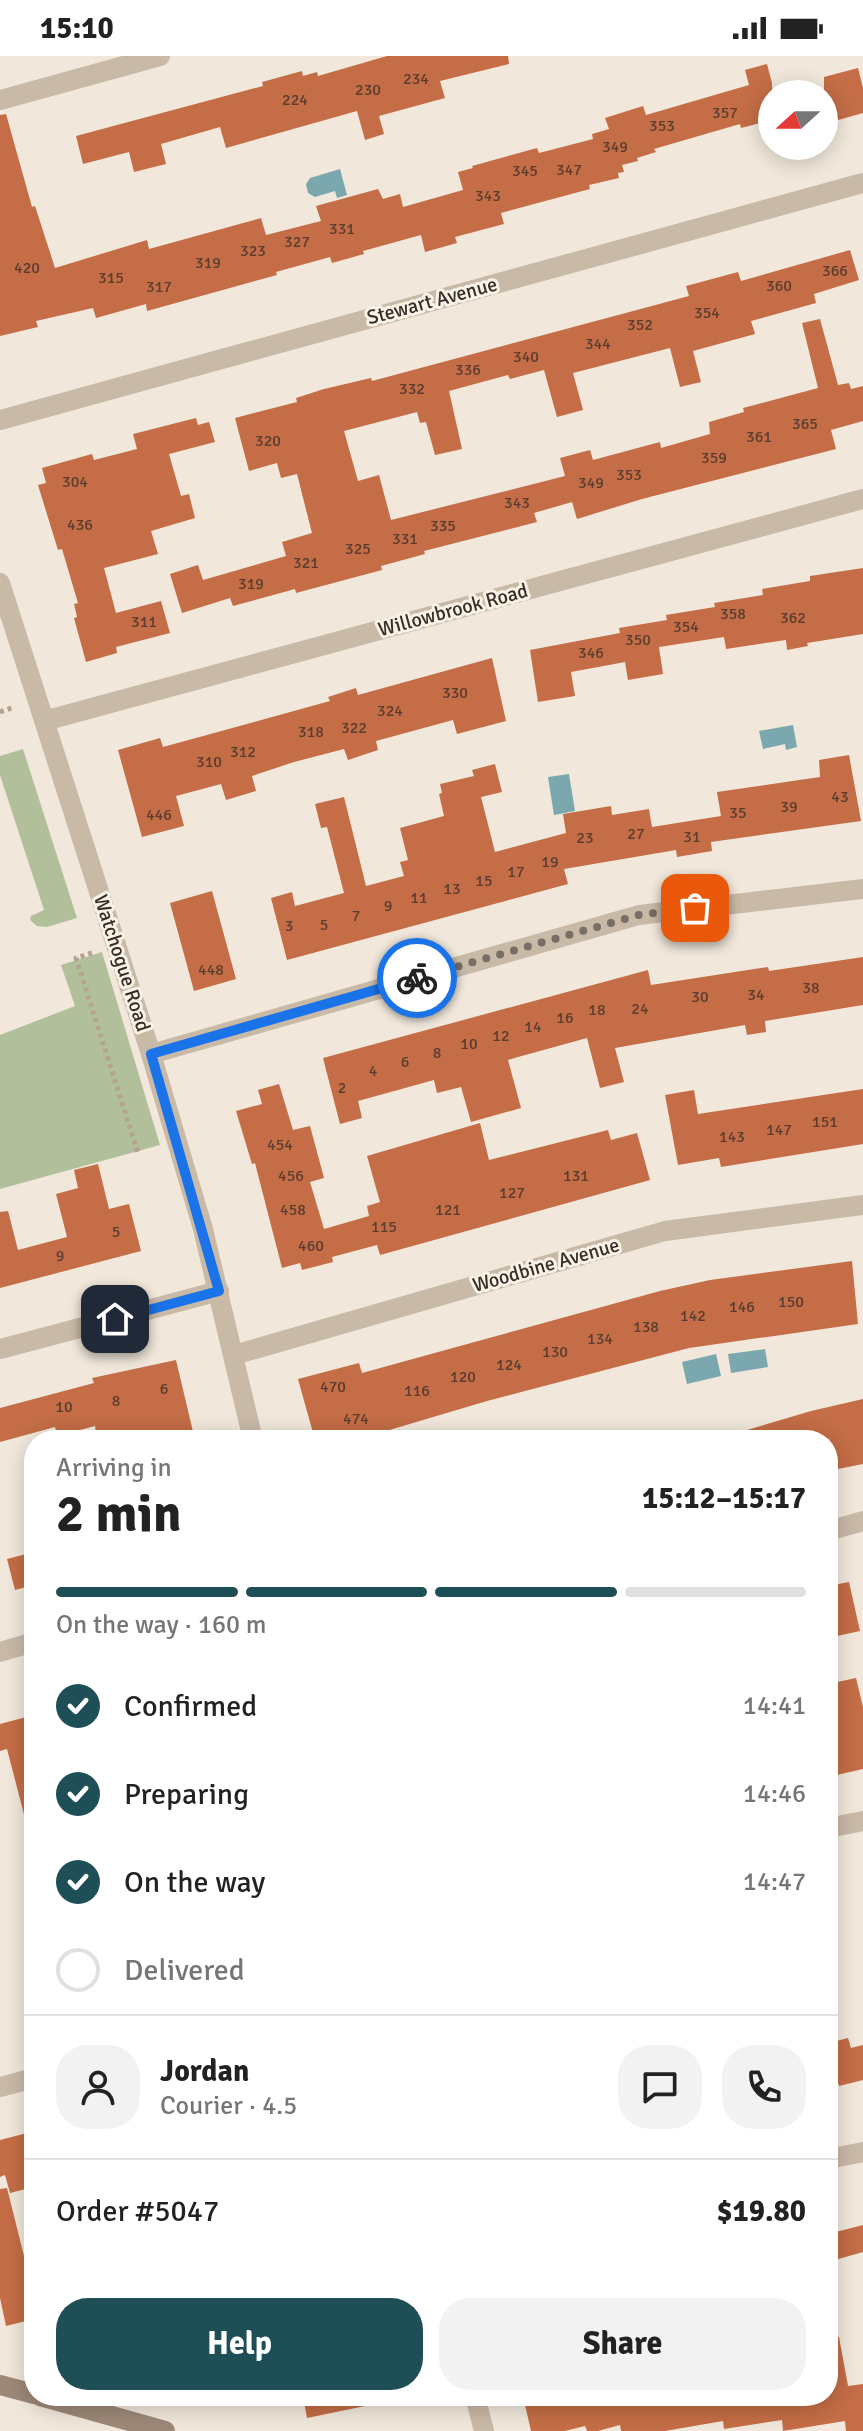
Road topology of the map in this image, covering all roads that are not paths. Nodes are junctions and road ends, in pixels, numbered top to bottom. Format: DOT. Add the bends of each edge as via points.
graph roads {
  1 [pos="160,56"];
  2 [pos="0,100"];
  3 [pos="863,183"];
  4 [pos="0,420"];
  5 [pos="863,499"];
  6 [pos="0,583"];
  7 [pos="44,721"];
  8 [pos="863,889"];
  9 [pos="151,1054"];
  10 [pos="863,1205"];
  11 [pos="219,1291"];
  12 [pos="0,1349"];
  13 [pos="234,1355"];
  14 [pos="251,1430"];
  15 [pos="863,1521"];
  16 [pos="838,1528"];
  17 [pos="24,1645"];
  18 [pos="0,1652"];
  19 [pos="863,1821"];
  20 [pos="838,1826"];
  21 [pos="24,2081"];
  22 [pos="0,2087"];
  23 [pos="863,2152"];
  24 [pos="838,2157"];
  25 [pos="0,2385"];
  26 [pos="24,2391"];
  27 [pos="76,2406"];
  28 [pos="478,2406"];
  29 [pos="165,2431"];
  30 [pos="484,2431"];
  1 -- 2 [label="street"];
  3 -- 4 [label="street, Stewart Avenue"];
  5 -- 7 [label="street, Willowbrook Road"];
  6 -- 7 [label="street, Watchogue Road"];
  7 -- 9 [label="street, Watchogue Road"];
  8 -- 9 [label="street" via="639,915"];
  9 -- 11 [label="street, Watchogue Road"];
  10 -- 13 [label="street, Woodbine Avenue" via="665,1231"];
  11 -- 12 [label="street"];
  11 -- 13 [label="street, Watchogue Road"];
  13 -- 14 [label="street, Watchogue Road"];
  15 -- 16 [label="street"];
  17 -- 18 [label="street"];
  19 -- 20 [label="street"];
  21 -- 22 [label="street"];
  23 -- 24 [label="street"];
  25 -- 26 [label="main road"];
  27 -- 29 [label="main road"];
  28 -- 30 [label="street"];
}
